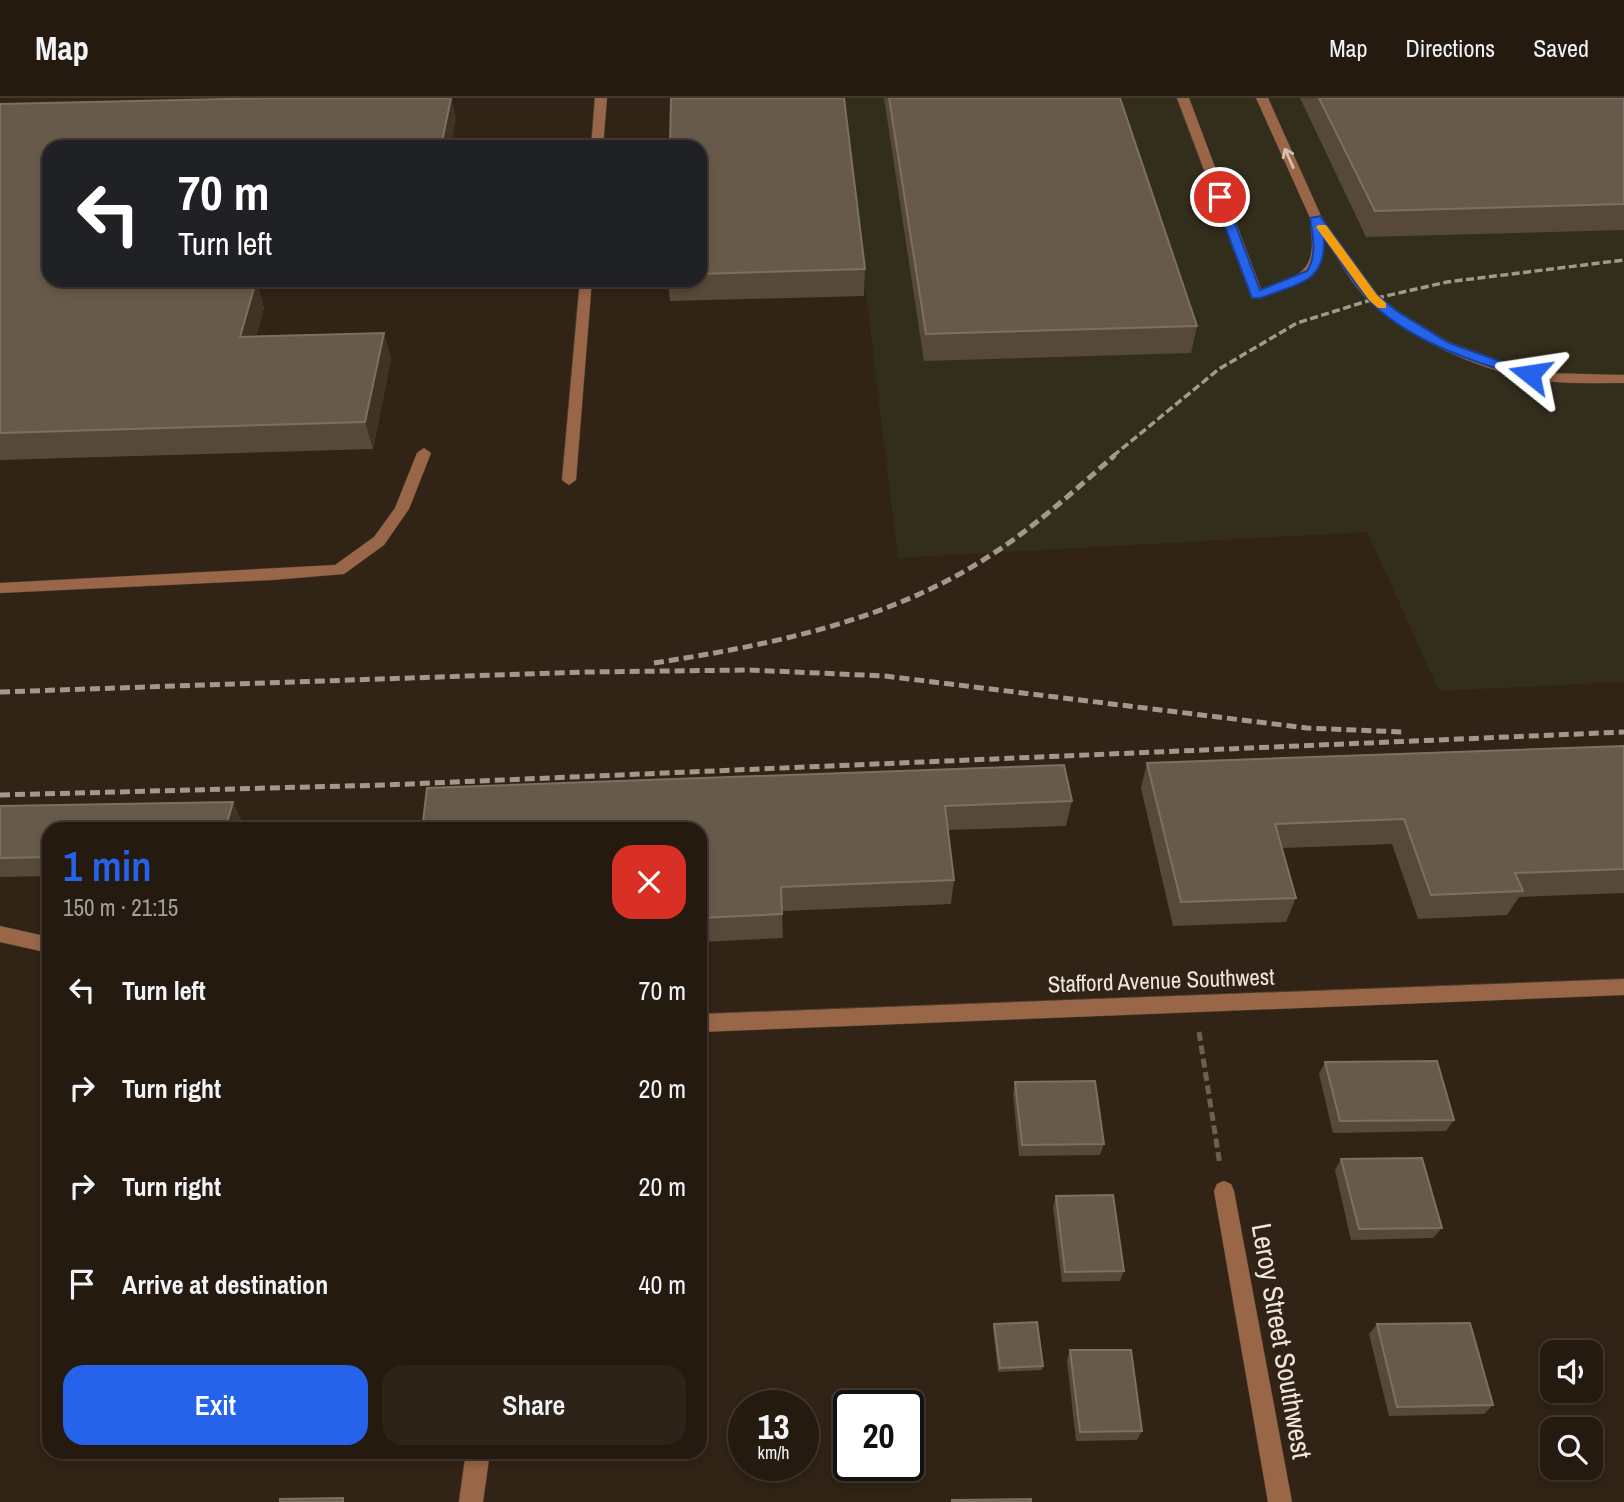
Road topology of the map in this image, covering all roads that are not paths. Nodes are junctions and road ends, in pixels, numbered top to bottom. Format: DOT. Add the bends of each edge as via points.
graph roads {
  1 [pos="601,98"];
  2 [pos="1183,98"];
  3 [pos="1262,98"];
  4 [pos="598,140"];
  5 [pos="1316,218"];
  6 [pos="585,287"];
  7 [pos="1624,379"];
  8 [pos="424,453"];
  9 [pos="569,480"];
  10 [pos="0,588"];
  11 [pos="0,934"];
  12 [pos="42,943"];
  13 [pos="1624,987"];
  14 [pos="707,1023"];
  15 [pos="1224,1191"];
  16 [pos="477,1459"];
  17 [pos="471,1502"];
  18 [pos="1280,1502"];
  1 -- 4 [label="street"];
  2 -- 5 [label="street" via="1256,295 1311,273 1317,264"];
  5 -- 3 [label="street, one-way"];
  5 -- 7 [label="street" via="1373,298 1417,331 1489,363 1545,377"];
  6 -- 9 [label="street"];
  8 -- 10 [label="street" via="402,509 379,541 339,569"];
  11 -- 12 [label="street"];
  13 -- 14 [label="street, Stafford Avenue Southwest"];
  15 -- 18 [label="street, Leroy Street Southwest"];
  16 -- 17 [label="street"];
}
